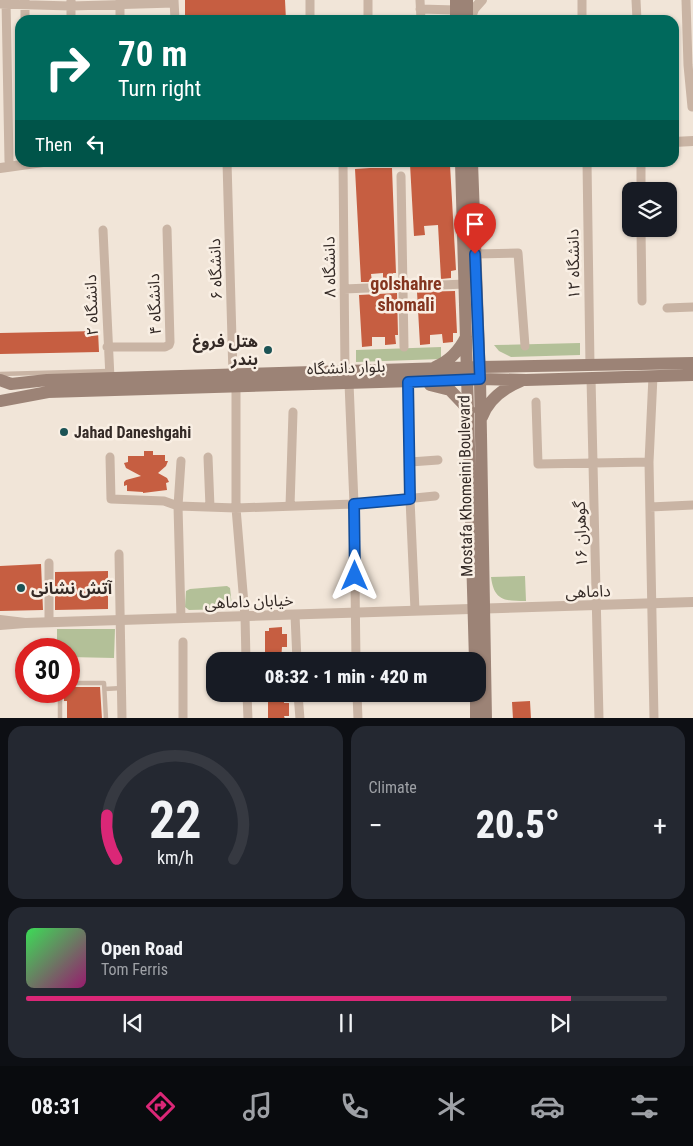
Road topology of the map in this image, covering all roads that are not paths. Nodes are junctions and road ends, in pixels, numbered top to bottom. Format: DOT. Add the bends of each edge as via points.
graph roads {
  1 [pos="310,0"];
  2 [pos="368,0"];
  3 [pos="467,0"];
  4 [pos="482,0"];
  5 [pos="582,0"];
  6 [pos="636,0"];
  7 [pos="686,0"];
  8 [pos="120,2"];
  9 [pos="174,2"];
  10 [pos="4,3"];
  11 [pos="25,3"];
  12 [pos="71,3"];
  13 [pos="420,5"];
  14 [pos="456,10"];
  15 [pos="120,15"];
  16 [pos="174,15"];
  17 [pos="310,15"];
  18 [pos="368,15"];
  19 [pos="468,15"];
  20 [pos="471,15"];
  21 [pos="582,15"];
  22 [pos="637,15"];
  23 [pos="690,65"];
  24 [pos="692,107"];
  25 [pos="693,141"];
  26 [pos="679,142"];
  27 [pos="4,161"];
  28 [pos="15,166"];
  29 [pos="227,167"];
  30 [pos="343,167"];
  31 [pos="467,167"];
  32 [pos="467,167"];
  33 [pos="587,167"];
  34 [pos="641,167"];
  35 [pos="0,168"];
  36 [pos="401,176"];
  37 [pos="641,182"];
  38 [pos="167,229"];
  39 [pos="103,230"];
  40 [pos="642,237"];
  41 [pos="475,254"];
  42 [pos="465,284"];
  43 [pos="402,287"];
  44 [pos="344,289"];
  45 [pos="642,301"];
  46 [pos="693,307"];
  47 [pos="667,308"];
  48 [pos="466,337"];
  49 [pos="478,342"];
  50 [pos="525,346"];
  51 [pos="107,347"];
  52 [pos="404,347"];
  53 [pos="693,363"];
  54 [pos="516,367"];
  55 [pos="431,369"];
  56 [pos="590,372"];
  57 [pos="474,373"];
  58 [pos="0,374"];
  59 [pos="110,375"];
  60 [pos="693,375"];
  61 [pos="653,376"];
  62 [pos="347,378"];
  63 [pos="526,380"];
  64 [pos="234,381"];
  65 [pos="412,381"];
  66 [pos="4,383"];
  67 [pos="0,401"];
  68 [pos="536,402"];
  69 [pos="469,410"];
  70 [pos="293,412"];
  71 [pos="481,422"];
  72 [pos="110,457"];
  73 [pos="208,457"];
  74 [pos="438,460"];
  75 [pos="181,461"];
  76 [pos="410,462"];
  77 [pos="593,462"];
  78 [pos="649,462"];
  79 [pos="435,496"];
  80 [pos="410,499"];
  81 [pos="354,504"];
  82 [pos="693,505"];
  83 [pos="178,506"];
  84 [pos="290,506"];
  85 [pos="210,507"];
  86 [pos="650,507"];
  87 [pos="236,508"];
  88 [pos="119,554"];
  89 [pos="49,563"];
  90 [pos="693,602"];
  91 [pos="652,604"];
  92 [pos="597,606"];
  93 [pos="479,608"];
  94 [pos="415,610"];
  95 [pos="355,612"];
  96 [pos="295,615"];
  97 [pos="245,616"];
  98 [pos="181,618"];
  99 [pos="0,620"];
  100 [pos="119,621"];
  101 [pos="49,622"];
  102 [pos="25,623"];
  103 [pos="0,625"];
  104 [pos="182,642"];
  105 [pos="246,652"];
  106 [pos="297,652"];
  107 [pos="356,652"];
  108 [pos="476,652"];
  109 [pos="80,683"];
  110 [pos="122,688"];
  111 [pos="105,689"];
  112 [pos="247,702"];
  113 [pos="299,702"];
  114 [pos="357,702"];
  115 [pos="476,702"];
  116 [pos="60,703"];
  117 [pos="60,718"];
  118 [pos="106,718"];
  119 [pos="122,718"];
  120 [pos="183,718"];
  121 [pos="248,718"];
  122 [pos="300,718"];
  123 [pos="358,718"];
  124 [pos="476,718"];
  125 [pos="486,718"];
  126 [pos="599,718"];
  127 [pos="654,718"];
  1 -- 17 [label="street"];
  2 -- 18 [label="street"];
  3 -- 19 [label="main road"];
  4 -- 20 [label="street"];
  5 -- 21 [label="street"];
  6 -- 22 [label="street"];
  7 -- 23 [label="street"];
  8 -- 9 [label="street"];
  8 -- 12 [label="street"];
  8 -- 15 [label="street"];
  9 -- 16 [label="street"];
  10 -- 11 [label="street"];
  10 -- 27 [label="street"];
  11 -- 12 [label="street"];
  13 -- 14 [label="street"];
  23 -- 24 [label="street"];
  25 -- 26 [label="street"];
  28 -- 35 [label="street"];
  29 -- 64 [label="street, دانشگاه ۶"];
  30 -- 44 [label="street, دانشگاه ۸"];
  31 -- 41 [label="main road, Mostafa Khomeini Boulevard"];
  32 -- 42 [label="main road, Mostafa Khomeini Boulevard"];
  33 -- 56 [label="street, دانشگاه ۱۲"];
  34 -- 37 [label="street"];
  36 -- 43 [label="street"];
  38 -- 51 [label="street, دانشگاه ۴" via="169,345"];
  39 -- 51 [label="street, دانشگاه ۲"];
  40 -- 45 [label="street"];
  41 -- 49 [label="main road, Mostafa Khomeini Boulevard"];
  41 -- 50 [label="street" via="518,253"];
  42 -- 43 [label="street"];
  42 -- 48 [label="main road, Mostafa Khomeini Boulevard"];
  43 -- 44 [label="street"];
  43 -- 52 [label="street"];
  44 -- 62 [label="street, دانشگاه ۸"];
  46 -- 47 [label="street"];
  48 -- 55 [label="main road" via="452,358"];
  48 -- 57 [label="main road, Mostafa Khomeini Boulevard"];
  49 -- 54 [label="main road" via="485,356 492,361"];
  49 -- 57 [label="main road, Mostafa Khomeini Boulevard"];
  51 -- 59 [label="street, دانشگاه ۲"];
  53 -- 56 [label="main road, بلوار دانشگاه"];
  54 -- 56 [label="main road, بلوار دانشگاه"];
  54 -- 57 [label="main road, بلوار دانشگاه"];
  55 -- 57 [label="main road, بلوار دانشگاه"];
  55 -- 62 [label="main road, بلوار دانشگاه"];
  56 -- 61 [label="main road, بلوار دانشگاه"];
  56 -- 63 [label="main road, بلوار دانشگاه"];
  56 -- 77 [label="street, دانشگاه ۱۲"];
  57 -- 63 [label="main road, بلوار دانشگاه"];
  57 -- 65 [label="main road, بلوار دانشگاه"];
  57 -- 69 [label="main road, Mostafa Khomeini Boulevard"];
  57 -- 71 [label="main road, Mostafa Khomeini Boulevard"];
  58 -- 59 [label="lane"];
  59 -- 64 [label="main road, بلوار دانشگاه"];
  59 -- 66 [label="main road, بلوار دانشگاه"];
  60 -- 61 [label="main road, بلوار دانشگاه"];
  61 -- 78 [label="street"];
  62 -- 64 [label="main road, بلوار دانشگاه"];
  62 -- 65 [label="main road, بلوار دانشگاه"];
  62 -- 81 [label="street, دانشگاه ۸"];
  63 -- 71 [label="main road" via="495,397"];
  64 -- 67 [label="main road, بلوار دانشگاه" via="48,392"];
  64 -- 87 [label="street, دانشگاه ۶"];
  65 -- 69 [label="main road" via="450,390"];
  65 -- 76 [label="street"];
  68 -- 77 [label="street" via="538,464"];
  69 -- 93 [label="main road, Mostafa Khomeini Boulevard"];
  70 -- 84 [label="street"];
  71 -- 93 [label="main road, Mostafa Khomeini Boulevard"];
  72 -- 83 [label="street" via="111,499 164,501"];
  73 -- 85 [label="street"];
  74 -- 76 [label="street"];
  75 -- 83 [label="street"];
  76 -- 80 [label="street"];
  77 -- 78 [label="street"];
  77 -- 92 [label="street, گوهران ۱۶"];
  78 -- 86 [label="street"];
  79 -- 80 [label="street"];
  80 -- 81 [label="street"];
  80 -- 94 [label="street"];
  81 -- 84 [label="street"];
  81 -- 95 [label="street, دانشگاه ۸"];
  82 -- 86 [label="street"];
  83 -- 85 [label="street"];
  83 -- 98 [label="street"];
  84 -- 87 [label="street"];
  85 -- 87 [label="street"];
  86 -- 91 [label="street"];
  87 -- 97 [label="street, دانشگاه ۶"];
  88 -- 100 [label="street"];
  89 -- 101 [label="street"];
  90 -- 91 [label="street, داماهی"];
  91 -- 92 [label="street, داماهی"];
  91 -- 127 [label="street"];
  92 -- 93 [label="street, داماهی"];
  92 -- 126 [label="street, گوهران ۱۶"];
  93 -- 94 [label="street, خیابان داماهی"];
  93 -- 108 [label="main road, Mostafa Khomeini Boulevard"];
  93 -- 125 [label="main road, Mostafa Khomeini Boulevard"];
  94 -- 95 [label="street, خیابان داماهی"];
  95 -- 96 [label="street, خیابان داماهی"];
  95 -- 107 [label="street, دانشگاه ۸"];
  96 -- 97 [label="street, خیابان داماهی"];
  96 -- 106 [label="street"];
  97 -- 98 [label="street, خیابان داماهی"];
  97 -- 105 [label="street, دانشگاه ۶"];
  98 -- 100 [label="street, خیابان داماهی"];
  99 -- 102 [label="street, خیابان داماهی"];
  100 -- 101 [label="street, خیابان داماهی"];
  100 -- 110 [label="street"];
  101 -- 102 [label="street, خیابان داماهی"];
  102 -- 103 [label="street, خیابان داماهی"];
  104 -- 120 [label="street"];
  109 -- 111 [label="lane" via="104,682"];
  110 -- 111 [label="lane"];
  110 -- 119 [label="street"];
  111 -- 118 [label="lane"];
  112 -- 121 [label="street"];
  113 -- 122 [label="street"];
  114 -- 123 [label="street"];
  115 -- 124 [label="main road"];
  116 -- 117 [label="lane"];
}
